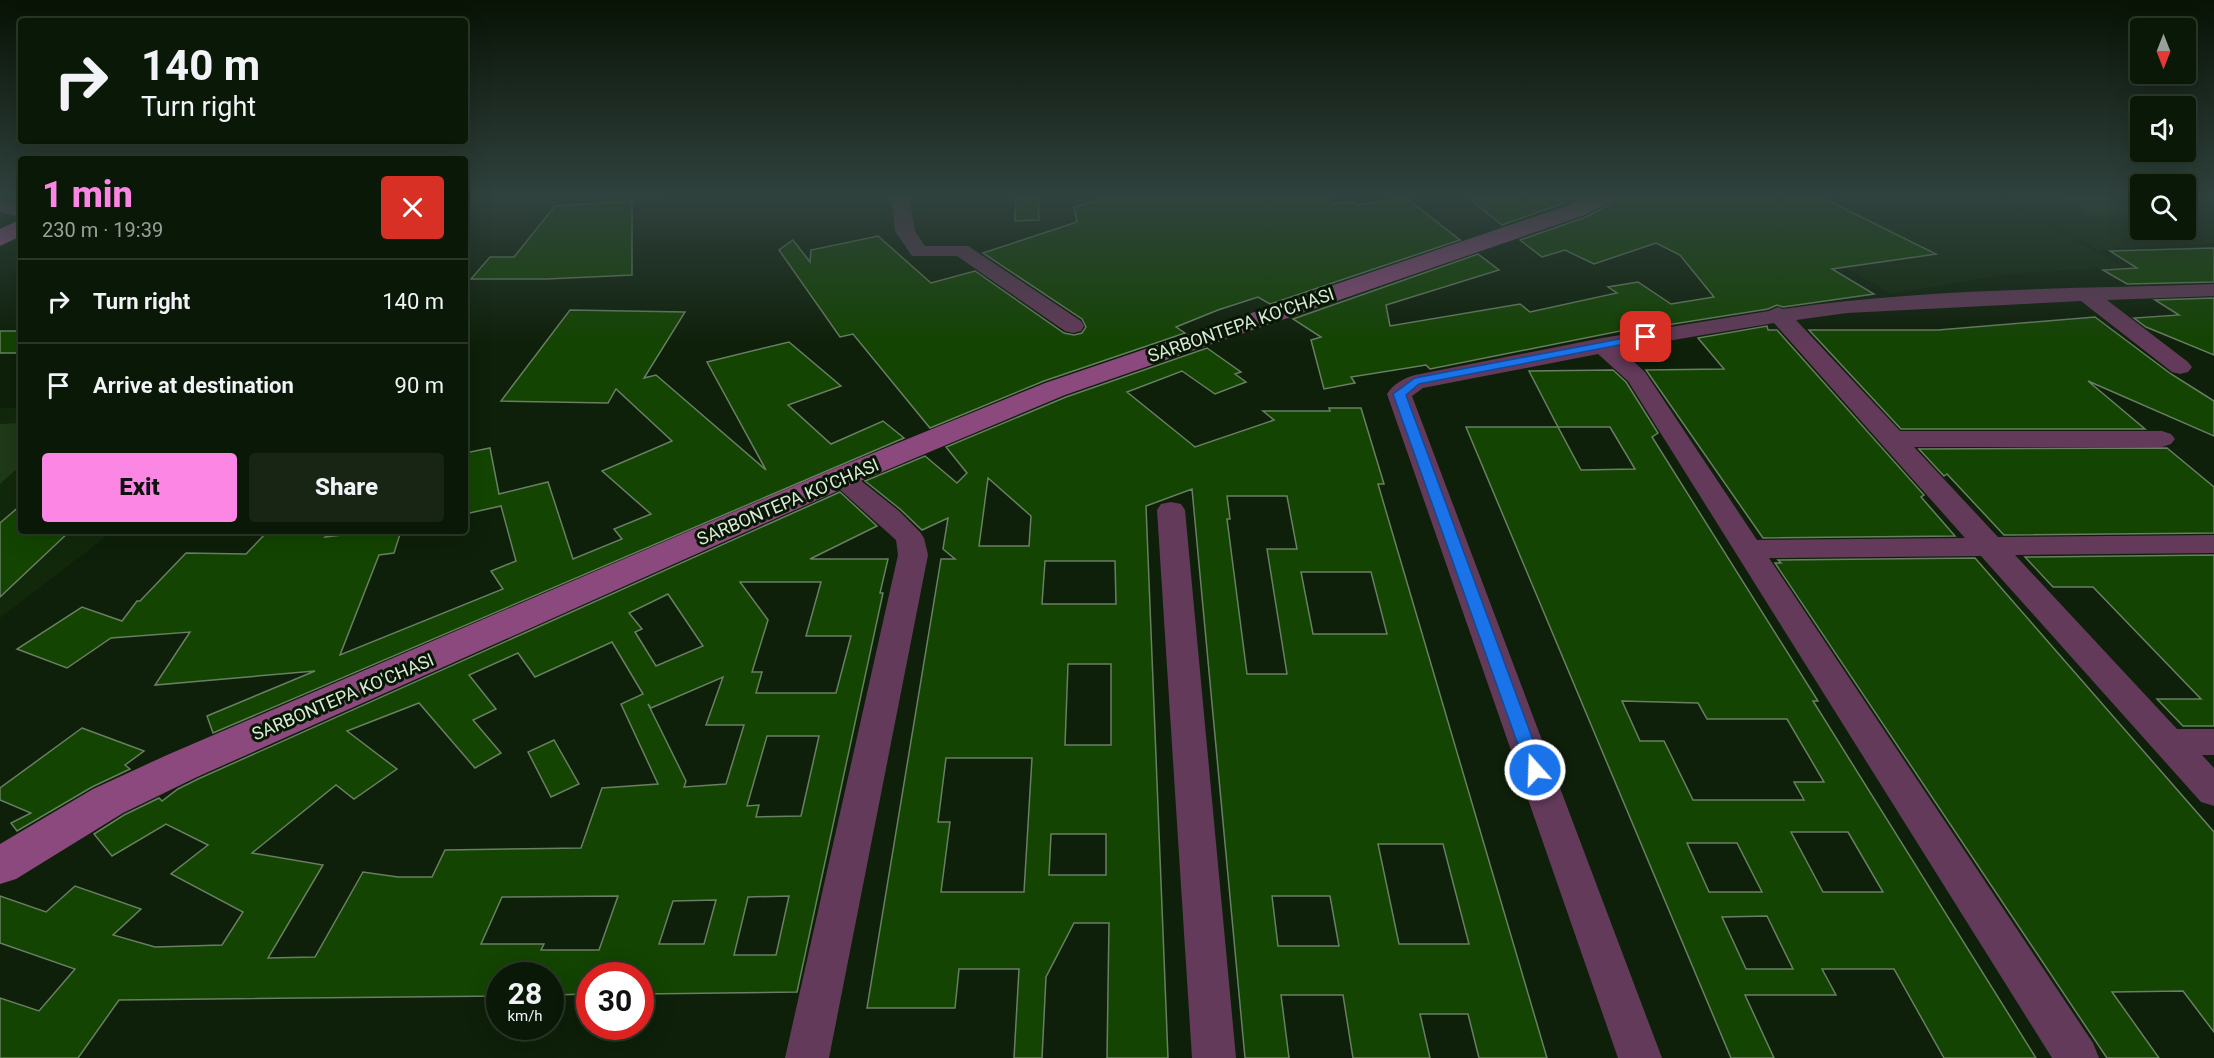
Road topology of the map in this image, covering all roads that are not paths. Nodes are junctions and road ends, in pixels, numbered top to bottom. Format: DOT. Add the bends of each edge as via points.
graph roads {
  1 [pos="915,246"];
  2 [pos="1471,246"];
  3 [pos="2211,292"];
  4 [pos="2086,295"];
  5 [pos="1778,314"];
  6 [pos="1073,326"];
  7 [pos="1602,345"];
  8 [pos="2181,367"];
  9 [pos="1892,439"];
  10 [pos="2162,439"];
  11 [pos="840,478"];
  12 [pos="1171,510"];
  13 [pos="2214,544"];
  14 [pos="1989,548"];
  15 [pos="1747,549"];
  16 [pos="2170,742"];
  17 [pos="2214,742"];
  18 [pos="2214,792"];
  19 [pos="0,866"];
  20 [pos="807,1058"];
  21 [pos="1214,1058"];
  22 [pos="1640,1058"];
  23 [pos="2077,1058"];
  1 -- 6 [label="street" via="919,252 961,250"];
  2 -- 11 [label="street, SARBONTEPA KO'CHASI" via="1056,389"];
  3 -- 4 [label="street"];
  4 -- 5 [label="street" via="1893,303"];
  4 -- 8 [label="street"];
  5 -- 7 [label="street"];
  5 -- 9 [label="street"];
  7 -- 15 [label="street" via="1637,377"];
  7 -- 22 [label="street" via="1415,382 1399,394"];
  9 -- 10 [label="street"];
  9 -- 14 [label="street"];
  11 -- 19 [label="street, SARBONTEPA KO'CHASI" via="182,766 108,801"];
  11 -- 20 [label="street" via="910,538 913,555"];
  12 -- 21 [label="street"];
  13 -- 14 [label="street"];
  14 -- 15 [label="street"];
  14 -- 16 [label="street"];
  15 -- 23 [label="street"];
  16 -- 17 [label="street"];
  16 -- 18 [label="street"];
}
